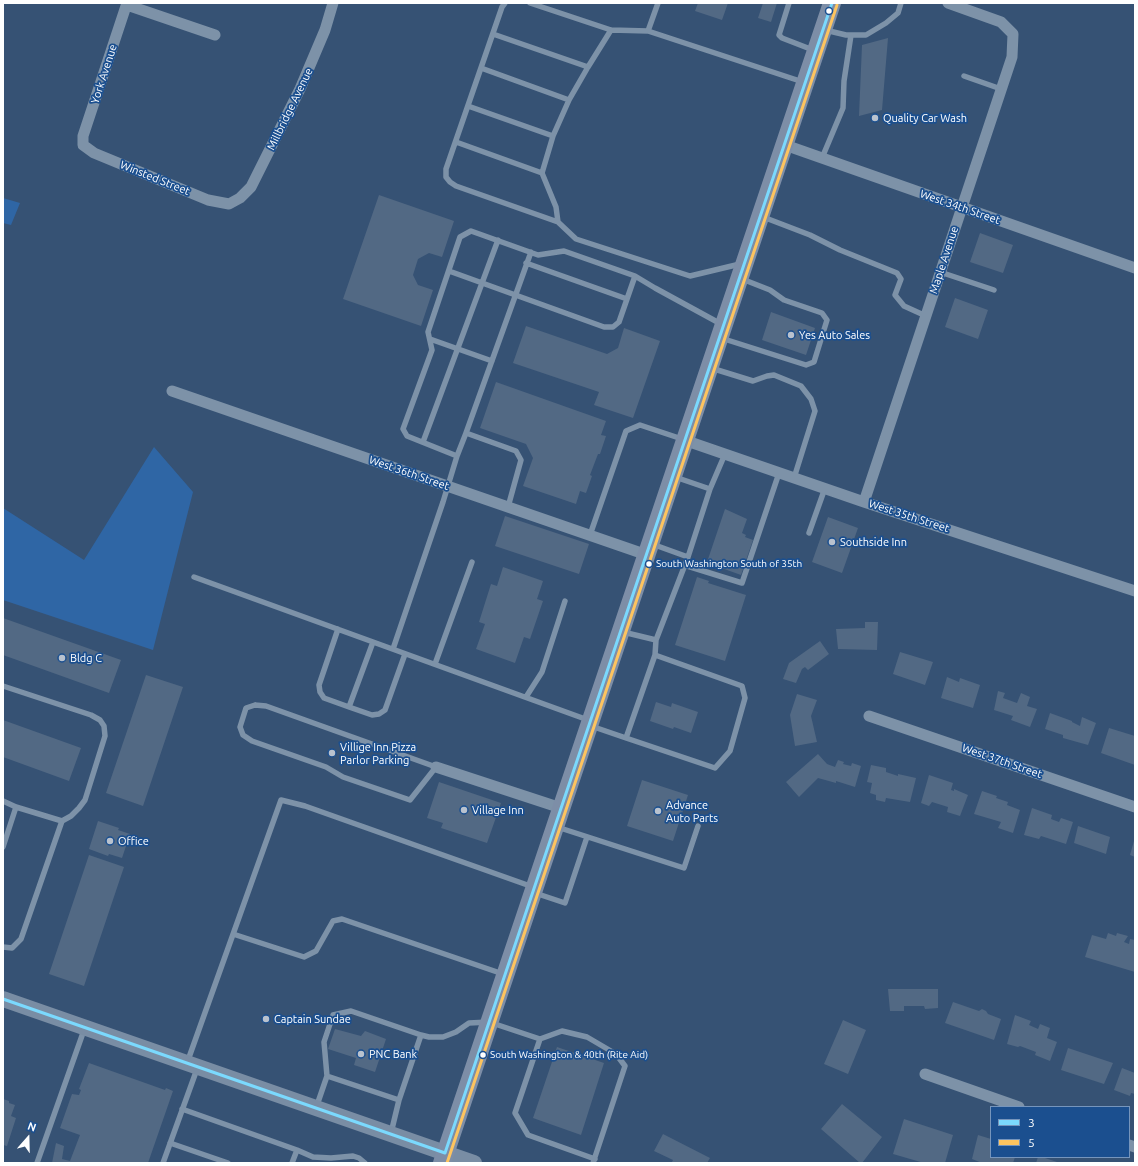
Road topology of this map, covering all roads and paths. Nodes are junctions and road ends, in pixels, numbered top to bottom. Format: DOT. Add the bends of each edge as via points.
graph roads {
  1 [pos="334,3"];
  2 [pos="505,3"];
  3 [pos="530,3"];
  4 [pos="658,3"];
  5 [pos="789,3"];
  6 [pos="832,3"];
  7 [pos="901,3"];
  8 [pos="948,3"];
  9 [pos="127,4"];
  10 [pos="823,29"];
  11 [pos="611,30"];
  12 [pos="648,31"];
  13 [pos="492,34"];
  14 [pos="215,35"];
  15 [pos="851,36"];
  16 [pos="816,50"];
  17 [pos="588,67"];
  18 [pos="481,68"];
  19 [pos="964,76"];
  20 [pos="805,83"];
  21 [pos="1001,89"];
  22 [pos="569,100"];
  23 [pos="468,106"];
  24 [pos="553,136"];
  25 [pos="456,142"];
  26 [pos="83,145"];
  27 [pos="785,145"];
  28 [pos="822,158"];
  29 [pos="542,173"];
  30 [pos="229,204"];
  31 [pos="961,208"];
  32 [pos="761,216"];
  33 [pos="558,222"];
  34 [pos="498,240"];
  35 [pos="531,252"];
  36 [pos="526,263"];
  37 [pos="1135,268"];
  38 [pos="742,270"];
  39 [pos="449,271"];
  40 [pos="940,272"];
  41 [pos="635,276"];
  42 [pos="482,283"];
  43 [pos="994,290"];
  44 [pos="515,294"];
  45 [pos="627,299"];
  46 [pos="926,316"];
  47 [pos="721,331"];
  48 [pos="430,340"];
  49 [pos="458,349"];
  50 [pos="492,361"];
  51 [pos="709,367"];
  52 [pos="172,391"];
  53 [pos="466,433"];
  54 [pos="684,440"];
  55 [pos="423,442"];
  56 [pos="724,454"];
  57 [pos="457,456"];
  58 [pos="779,473"];
  59 [pos="672,476"];
  60 [pos="794,478"];
  61 [pos="447,486"];
  62 [pos="825,488"];
  63 [pos="710,489"];
  64 [pos="864,502"];
  65 [pos="508,507"];
  66 [pos="809,532"];
  67 [pos="590,535"];
  68 [pos="649,549"];
  69 [pos="688,557"];
  70 [pos="472,562"];
  71 [pos="684,565"];
  72 [pos="194,578"];
  73 [pos="1135,590"];
  74 [pos="565,601"];
  75 [pos="338,629"];
  76 [pos="620,632"];
  77 [pos="656,640"];
  78 [pos="372,642"];
  79 [pos="393,649"];
  80 [pos="405,654"];
  81 [pos="655,655"];
  82 [pos="435,664"];
  83 [pos="3,686"];
  84 [pos="526,697"];
  85 [pos="349,707"];
  86 [pos="869,716"];
  87 [pos="589,723"];
  88 [pos="626,738"];
  89 [pos="436,767"];
  90 [pos="3,801"];
  91 [pos="16,807"];
  92 [pos="1135,807"];
  93 [pos="560,808"];
  94 [pos="62,820"];
  95 [pos="698,826"];
  96 [pos="554,827"];
  97 [pos="587,837"];
  98 [pos="3,847"];
  99 [pos="533,890"];
  100 [pos="233,934"];
  101 [pos="3,947"];
  102 [pos="505,975"];
  103 [pos="3,999"];
  104 [pos="489,1022"];
  105 [pos="85,1027"];
  106 [pos="421,1035"];
  107 [pos="540,1039"];
  108 [pos="192,1065"];
  109 [pos="925,1074"];
  110 [pos="326,1076"];
  111 [pos="399,1100"];
  112 [pos="1016,1106"];
  113 [pos="316,1108"];
  114 [pos="182,1109"];
  115 [pos="390,1134"];
  116 [pos="170,1143"];
  117 [pos="296,1150"];
  118 [pos="444,1158"];
  119 [pos="594,1161"];
  120 [pos="37,1163"];
  121 [pos="163,1163"];
  122 [pos="228,1163"];
  123 [pos="292,1163"];
  124 [pos="365,1163"];
  125 [pos="474,1163"];
  1 -- 30 [label="street, Millbridge Avenue" via="300,89 251,187"];
  2 -- 13 [label="lane"];
  3 -- 11 [label="lane"];
  4 -- 12 [label="lane"];
  5 -- 16 [label="lane" via="779,35"];
  6 -- 10 [label="main road"];
  7 -- 15 [label="lane" via="898,12 886,23 866,35"];
  8 -- 21 [label="street, Maple Avenue" via="1001,22 1013,34 1012,57"];
  9 -- 14 [label="street"];
  9 -- 26 [label="street, York Avenue" via="83,136"];
  10 -- 15 [label="lane"];
  10 -- 16 [label="main road"];
  11 -- 12 [label="lane"];
  11 -- 17 [label="lane"];
  12 -- 20 [label="lane"];
  13 -- 17 [label="lane"];
  13 -- 18 [label="lane"];
  15 -- 28 [label="lane" via="843,108"];
  16 -- 20 [label="main road"];
  17 -- 22 [label="lane"];
  18 -- 22 [label="lane"];
  18 -- 23 [label="lane"];
  19 -- 21 [label="lane"];
  20 -- 27 [label="main road"];
  21 -- 31 [label="street, Maple Avenue"];
  22 -- 24 [label="lane"];
  23 -- 24 [label="lane"];
  23 -- 25 [label="lane"];
  24 -- 29 [label="lane"];
  25 -- 29 [label="lane"];
  25 -- 33 [label="lane" via="446,169 446,177 450,182"];
  26 -- 30 [label="street, Winsted Street" via="94,153 208,200"];
  27 -- 28 [label="street, West 34th Street"];
  27 -- 32 [label="main road"];
  28 -- 31 [label="street, West 34th Street"];
  29 -- 33 [label="lane" via="556,207"];
  31 -- 37 [label="street, West 34th Street"];
  31 -- 40 [label="street, Maple Avenue"];
  32 -- 38 [label="main road"];
  32 -- 46 [label="lane" via="897,273 901,279 895,295 904,306"];
  33 -- 38 [label="lane" via="576,238 690,276"];
  34 -- 35 [label="lane"];
  34 -- 39 [label="lane" via="471,230 460,237"];
  34 -- 42 [label="lane"];
  35 -- 36 [label="lane"];
  35 -- 41 [label="lane" via="538,255 564,251"];
  36 -- 44 [label="lane"];
  36 -- 45 [label="lane"];
  38 -- 47 [label="main road"];
  38 -- 47 [label="lane" via="784,300 822,313 827,320 814,362 806,364"];
  39 -- 42 [label="lane"];
  39 -- 48 [label="lane" via="428,332"];
  40 -- 43 [label="lane"];
  40 -- 46 [label="street, Maple Avenue"];
  41 -- 45 [label="lane"];
  41 -- 47 [label="lane"];
  42 -- 44 [label="lane"];
  42 -- 49 [label="lane"];
  44 -- 45 [label="lane" via="613,327 618,322"];
  44 -- 50 [label="lane"];
  46 -- 64 [label="street, Maple Avenue"];
  47 -- 51 [label="main road"];
  48 -- 49 [label="lane"];
  48 -- 55 [label="lane" via="432,350 404,430 407,436"];
  49 -- 50 [label="lane"];
  49 -- 55 [label="lane"];
  50 -- 53 [label="lane"];
  51 -- 54 [label="main road"];
  51 -- 60 [label="lane" via="753,381 774,375 801,386 811,399 815,411"];
  52 -- 61 [label="street, West 36th Street"];
  53 -- 57 [label="lane"];
  53 -- 65 [label="lane" via="516,451 521,460"];
  54 -- 56 [label="street, West 35th Street"];
  54 -- 59 [label="main road"];
  54 -- 67 [label="lane" via="640,425 626,431"];
  55 -- 57 [label="lane"];
  56 -- 58 [label="street, West 35th Street"];
  56 -- 63 [label="lane"];
  57 -- 61 [label="lane"];
  58 -- 60 [label="street, West 35th Street"];
  58 -- 71 [label="lane" via="742,583"];
  59 -- 63 [label="lane"];
  59 -- 68 [label="main road"];
  60 -- 62 [label="street, West 35th Street"];
  61 -- 65 [label="street, West 36th Street"];
  61 -- 79 [label="lane"];
  62 -- 64 [label="street, West 35th Street"];
  62 -- 66 [label="lane"];
  63 -- 69 [label="lane"];
  64 -- 73 [label="street, West 35th Street"];
  65 -- 67 [label="street, West 36th Street"];
  67 -- 68 [label="street, West 36th Street"];
  68 -- 69 [label="lane"];
  68 -- 76 [label="main road"];
  69 -- 71 [label="lane"];
  70 -- 82 [label="lane"];
  71 -- 77 [label="lane"];
  72 -- 75 [label="lane"];
  74 -- 84 [label="lane" via="542,672"];
  75 -- 78 [label="lane"];
  75 -- 85 [label="lane" via="319,685 324,698"];
  76 -- 77 [label="lane"];
  76 -- 87 [label="main road"];
  77 -- 81 [label="lane"];
  78 -- 79 [label="lane"];
  78 -- 85 [label="lane"];
  79 -- 80 [label="lane"];
  80 -- 82 [label="lane"];
  80 -- 85 [label="lane" via="385,710 372,715"];
  81 -- 88 [label="lane"];
  81 -- 88 [label="lane" via="742,686 745,698 730,751 715,768"];
  82 -- 84 [label="lane"];
  83 -- 94 [label="lane" via="91,715 104,726 105,736 85,800 71,816"];
  84 -- 87 [label="lane"];
  86 -- 92 [label="street, West 37th Street"];
  87 -- 88 [label="lane"];
  87 -- 93 [label="main road"];
  89 -- 89 [label="lane" via="266,706 255,705 246,708 240,727 243,735 252,741 410,800"];
  89 -- 93 [label="street"];
  90 -- 91 [label="lane"];
  91 -- 94 [label="lane"];
  91 -- 98 [label="lane"];
  93 -- 96 [label="main road"];
  94 -- 101 [label="lane" via="21,939 12,948"];
  95 -- 97 [label="lane" via="684,868"];
  96 -- 97 [label="lane"];
  96 -- 99 [label="main road"];
  97 -- 99 [label="lane" via="565,903"];
  99 -- 100 [label="lane" via="305,806 281,800"];
  99 -- 102 [label="main road"];
  100 -- 102 [label="lane" via="304,957 316,950 333,922 342,919"];
  100 -- 108 [label="lane"];
  102 -- 104 [label="main road"];
  103 -- 105 [label="street"];
  104 -- 106 [label="lane" via="469,1023 443,1037"];
  104 -- 107 [label="lane"];
  104 -- 118 [label="main road"];
  105 -- 108 [label="street"];
  105 -- 120 [label="lane"];
  106 -- 110 [label="lane" via="351,1011 333,1016 324,1042"];
  106 -- 111 [label="lane"];
  107 -- 119 [label="lane" via="515,1113 528,1135"];
  107 -- 119 [label="lane" via="562,1030 588,1037 616,1054 626,1066"];
  108 -- 113 [label="street"];
  108 -- 114 [label="lane"];
  109 -- 112 [label="street"];
  110 -- 111 [label="lane"];
  110 -- 113 [label="lane"];
  111 -- 115 [label="lane"];
  113 -- 115 [label="street"];
  114 -- 116 [label="lane"];
  114 -- 117 [label="lane"];
  115 -- 118 [label="street"];
  116 -- 121 [label="lane"];
  116 -- 122 [label="lane"];
  117 -- 123 [label="lane"];
  117 -- 124 [label="lane" via="313,1156 331,1158 353,1156"];
  118 -- 125 [label="street"];
}
